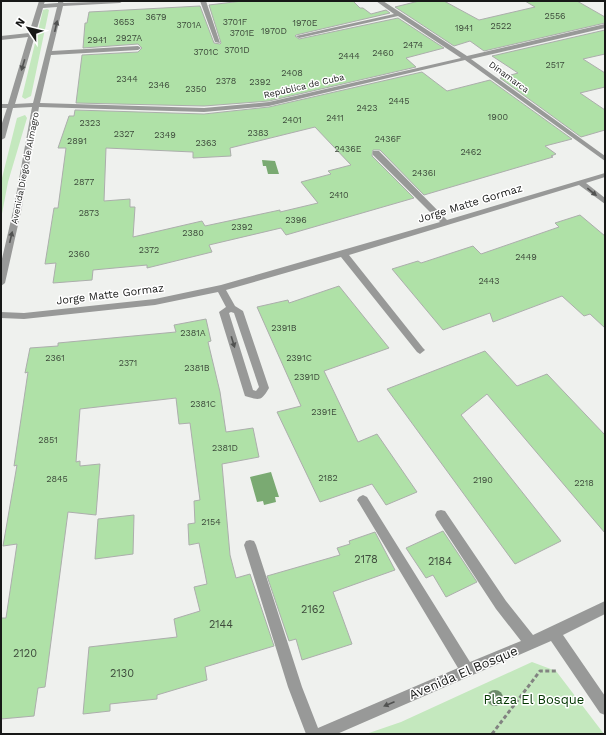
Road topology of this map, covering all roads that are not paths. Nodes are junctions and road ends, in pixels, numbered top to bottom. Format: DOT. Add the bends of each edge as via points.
graph roads {
  1 [pos="120,1"];
  2 [pos="203,1"];
  3 [pos="379,1"];
  4 [pos="61,3"];
  5 [pos="41,4"];
  6 [pos="400,14"];
  7 [pos="605,26"];
  8 [pos="32,35"];
  9 [pos="299,36"];
  10 [pos="1,38"];
  11 [pos="218,42"];
  12 [pos="138,48"];
  13 [pos="49,53"];
  14 [pos="465,58"];
  15 [pos="36,105"];
  16 [pos="1,106"];
  17 [pos="10,106"];
  18 [pos="1,138"];
  19 [pos="376,153"];
  20 [pos="605,159"];
  21 [pos="605,175"];
  22 [pos="580,182"];
  23 [pos="605,202"];
  24 [pos="445,223"];
  25 [pos="343,254"];
  26 [pos="1,283"];
  27 [pos="221,288"];
  28 [pos="231,308"];
  29 [pos="1,315"];
  30 [pos="420,350"];
  31 [pos="363,500"];
  32 [pos="441,516"];
  33 [pos="250,545"];
  34 [pos="605,607"];
  35 [pos="554,633"];
  36 [pos="531,643"];
  37 [pos="468,670"];
  38 [pos="605,708"];
  39 [pos="313,734"];
  40 [pos="320,734"];
  1 -- 4 [label="street"];
  2 -- 11 [label="street"];
  3 -- 6 [label="street, Dinamarca"];
  4 -- 5 [label="street"];
  13 -- 4 [label="street, Avenida Diego de Almagro, one-way"];
  5 -- 8 [label="street"];
  6 -- 9 [label="street"];
  6 -- 14 [label="street, Dinamarca"];
  7 -- 14 [label="street, República de Cuba"];
  8 -- 10 [label="street"];
  8 -- 17 [label="street, one-way"];
  12 -- 13 [label="street"];
  13 -- 15 [label="street, Avenida Diego de Almagro"];
  14 -- 15 [label="street, República de Cuba" via="270,104 239,108 204,110"];
  14 -- 20 [label="street, Dinamarca"];
  15 -- 17 [label="street, República de Cuba"];
  26 -- 15 [label="street, Avenida Diego de Almagro, one-way" via="18,207"];
  16 -- 17 [label="street, República de Cuba"];
  17 -- 18 [label="street"];
  19 -- 24 [label="street"];
  21 -- 22 [label="street, Jorge Matte Gormaz"];
  22 -- 23 [label="street, one-way"];
  22 -- 24 [label="street, Jorge Matte Gormaz"];
  24 -- 25 [label="street, Jorge Matte Gormaz"];
  25 -- 27 [label="street, Jorge Matte Gormaz"];
  25 -- 30 [label="street"];
  27 -- 28 [label="street"];
  27 -- 29 [label="street, Jorge Matte Gormaz" via="155,302 24,316"];
  28 -- 28 [label="street, one-way" via="224,312 249,393 258,396 264,388 238,311"];
  31 -- 37 [label="street"];
  32 -- 36 [label="street" via="501,605"];
  33 -- 39 [label="street" via="295,687"];
  34 -- 35 [label="street, Avenida El Bosque"];
  35 -- 36 [label="street, Avenida El Bosque"];
  35 -- 38 [label="street"];
  36 -- 37 [label="street, Avenida El Bosque"];
  37 -- 40 [label="street, Avenida El Bosque, one-way"];
}
